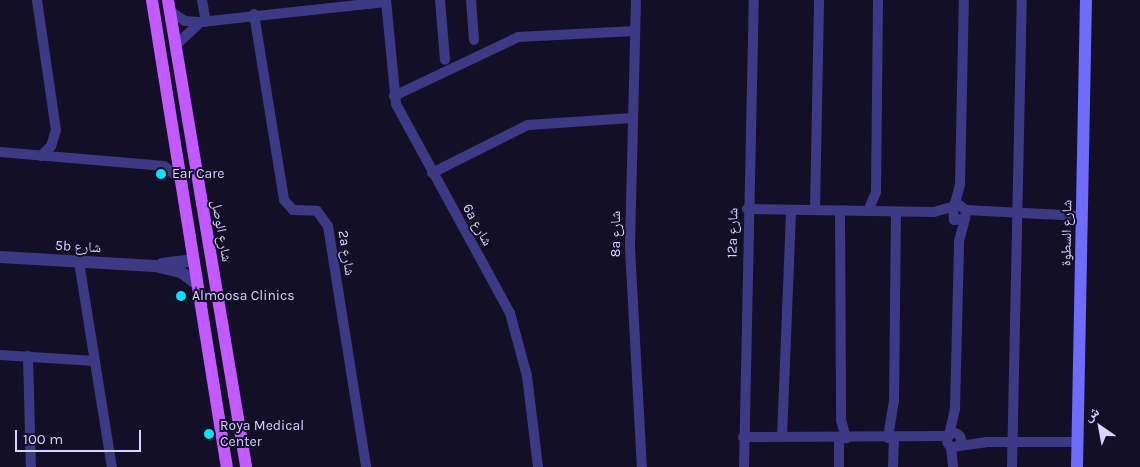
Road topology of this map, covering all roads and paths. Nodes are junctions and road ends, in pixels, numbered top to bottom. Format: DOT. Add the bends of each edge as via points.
graph roads {
  1 [pos="36,0"];
  2 [pos="152,0"];
  3 [pos="202,0"];
  4 [pos="440,0"];
  5 [pos="471,0"];
  6 [pos="636,0"];
  7 [pos="754,0"];
  8 [pos="819,0"];
  9 [pos="878,0"];
  10 [pos="964,0"];
  11 [pos="1022,0"];
  12 [pos="1086,0"];
  13 [pos="386,1"];
  14 [pos="312,4"];
  15 [pos="169,5"];
  16 [pos="254,14"];
  17 [pos="203,22"];
  18 [pos="635,31"];
  19 [pos="474,40"];
  20 [pos="176,45"];
  21 [pos="445,60"];
  22 [pos="394,96"];
  23 [pos="632,118"];
  24 [pos="0,152"];
  25 [pos="44,156"];
  26 [pos="432,173"];
  27 [pos="182,181"];
  28 [pos="960,184"];
  29 [pos="747,209"];
  30 [pos="791,210"];
  31 [pos="815,210"];
  32 [pos="840,211"];
  33 [pos="868,211"];
  34 [pos="896,212"];
  35 [pos="953,213"];
  36 [pos="966,214"];
  37 [pos="1020,214"];
  38 [pos="1082,216"];
  39 [pos="959,241"];
  40 [pos="0,257"];
  41 [pos="193,260"];
  42 [pos="79,262"];
  43 [pos="155,266"];
  44 [pos="197,284"];
  45 [pos="218,318"];
  46 [pos="0,355"];
  47 [pos="28,356"];
  48 [pos="95,361"];
  49 [pos="743,437"];
  50 [pos="782,437"];
  51 [pos="843,438"];
  52 [pos="891,438"];
  53 [pos="954,441"];
  54 [pos="1013,441"];
  55 [pos="1078,442"];
  56 [pos="31,467"];
  57 [pos="112,467"];
  58 [pos="227,467"];
  59 [pos="246,467"];
  60 [pos="366,467"];
  61 [pos="535,467"];
  62 [pos="642,467"];
  63 [pos="744,467"];
  64 [pos="839,467"];
  65 [pos="893,467"];
  66 [pos="954,467"];
  67 [pos="1012,467"];
  68 [pos="1078,467"];
  1 -- 25 [label="street" via="56,130 52,146"];
  2 -- 27 [label="main road"];
  3 -- 17 [label="street"];
  4 -- 21 [label="street"];
  5 -- 19 [label="street"];
  6 -- 18 [label="street, 8a شارع"];
  7 -- 29 [label="street, 12a شارع"];
  8 -- 31 [label="street"];
  9 -- 33 [label="street" via="876,192"];
  10 -- 28 [label="street"];
  11 -- 37 [label="street"];
  12 -- 38 [label="main road, شارع السطوة"];
  13 -- 14 [label="street"];
  13 -- 22 [label="street, 6a شارع"];
  14 -- 16 [label="street"];
  15 -- 17 [label="street" via="185,20"];
  15 -- 20 [label="main road, شارع الوصل"];
  16 -- 17 [label="street"];
  16 -- 60 [label="street, 2a شارع" via="284,200 293,210 317,211 328,226"];
  17 -- 20 [label="street"];
  18 -- 22 [label="street" via="526,35"];
  18 -- 23 [label="street, 8a شارع"];
  20 -- 45 [label="main road, شارع الوصل"];
  22 -- 26 [label="street, 6a شارع" via="403,122"];
  23 -- 26 [label="street" via="528,124"];
  23 -- 62 [label="street, 8a شارع" via="631,281"];
  24 -- 25 [label="street"];
  25 -- 27 [label="street" via="164,166"];
  26 -- 61 [label="street, 6a شارع" via="513,322 527,376"];
  27 -- 41 [label="main road"];
  28 -- 35 [label="street"];
  28 -- 36 [label="street"];
  29 -- 30 [label="street"];
  29 -- 49 [label="street, 12a شارع"];
  30 -- 31 [label="street"];
  30 -- 50 [label="street"];
  31 -- 32 [label="street"];
  32 -- 33 [label="street"];
  32 -- 51 [label="street"];
  33 -- 34 [label="street"];
  34 -- 35 [label="street"];
  34 -- 52 [label="street"];
  35 -- 36 [label="street"];
  35 -- 36 [label="street"];
  35 -- 39 [label="street"];
  36 -- 37 [label="street"];
  36 -- 39 [label="street"];
  37 -- 38 [label="street"];
  37 -- 54 [label="street"];
  38 -- 55 [label="main road, شارع السطوة"];
  39 -- 53 [label="street"];
  40 -- 42 [label="street, 5b شارع"];
  41 -- 43 [label="street, 5b شارع"];
  41 -- 44 [label="main road"];
  41 -- 45 [label="main road" via="204,269"];
  42 -- 43 [label="street, 5b شارع"];
  42 -- 48 [label="street"];
  43 -- 44 [label="street, 5b شارع" via="181,272"];
  44 -- 58 [label="main road"];
  45 -- 59 [label="main road, شارع الوصل"];
  46 -- 47 [label="street"];
  47 -- 48 [label="street"];
  47 -- 56 [label="street"];
  48 -- 57 [label="street"];
  49 -- 50 [label="street"];
  49 -- 63 [label="street, 12a شارع"];
  50 -- 51 [label="street"];
  51 -- 52 [label="street"];
  51 -- 64 [label="street"];
  52 -- 53 [label="street"];
  52 -- 65 [label="street"];
  53 -- 54 [label="street"];
  53 -- 66 [label="street"];
  54 -- 55 [label="street"];
  54 -- 67 [label="street"];
  55 -- 68 [label="main road, شارع السطوة"];
}
